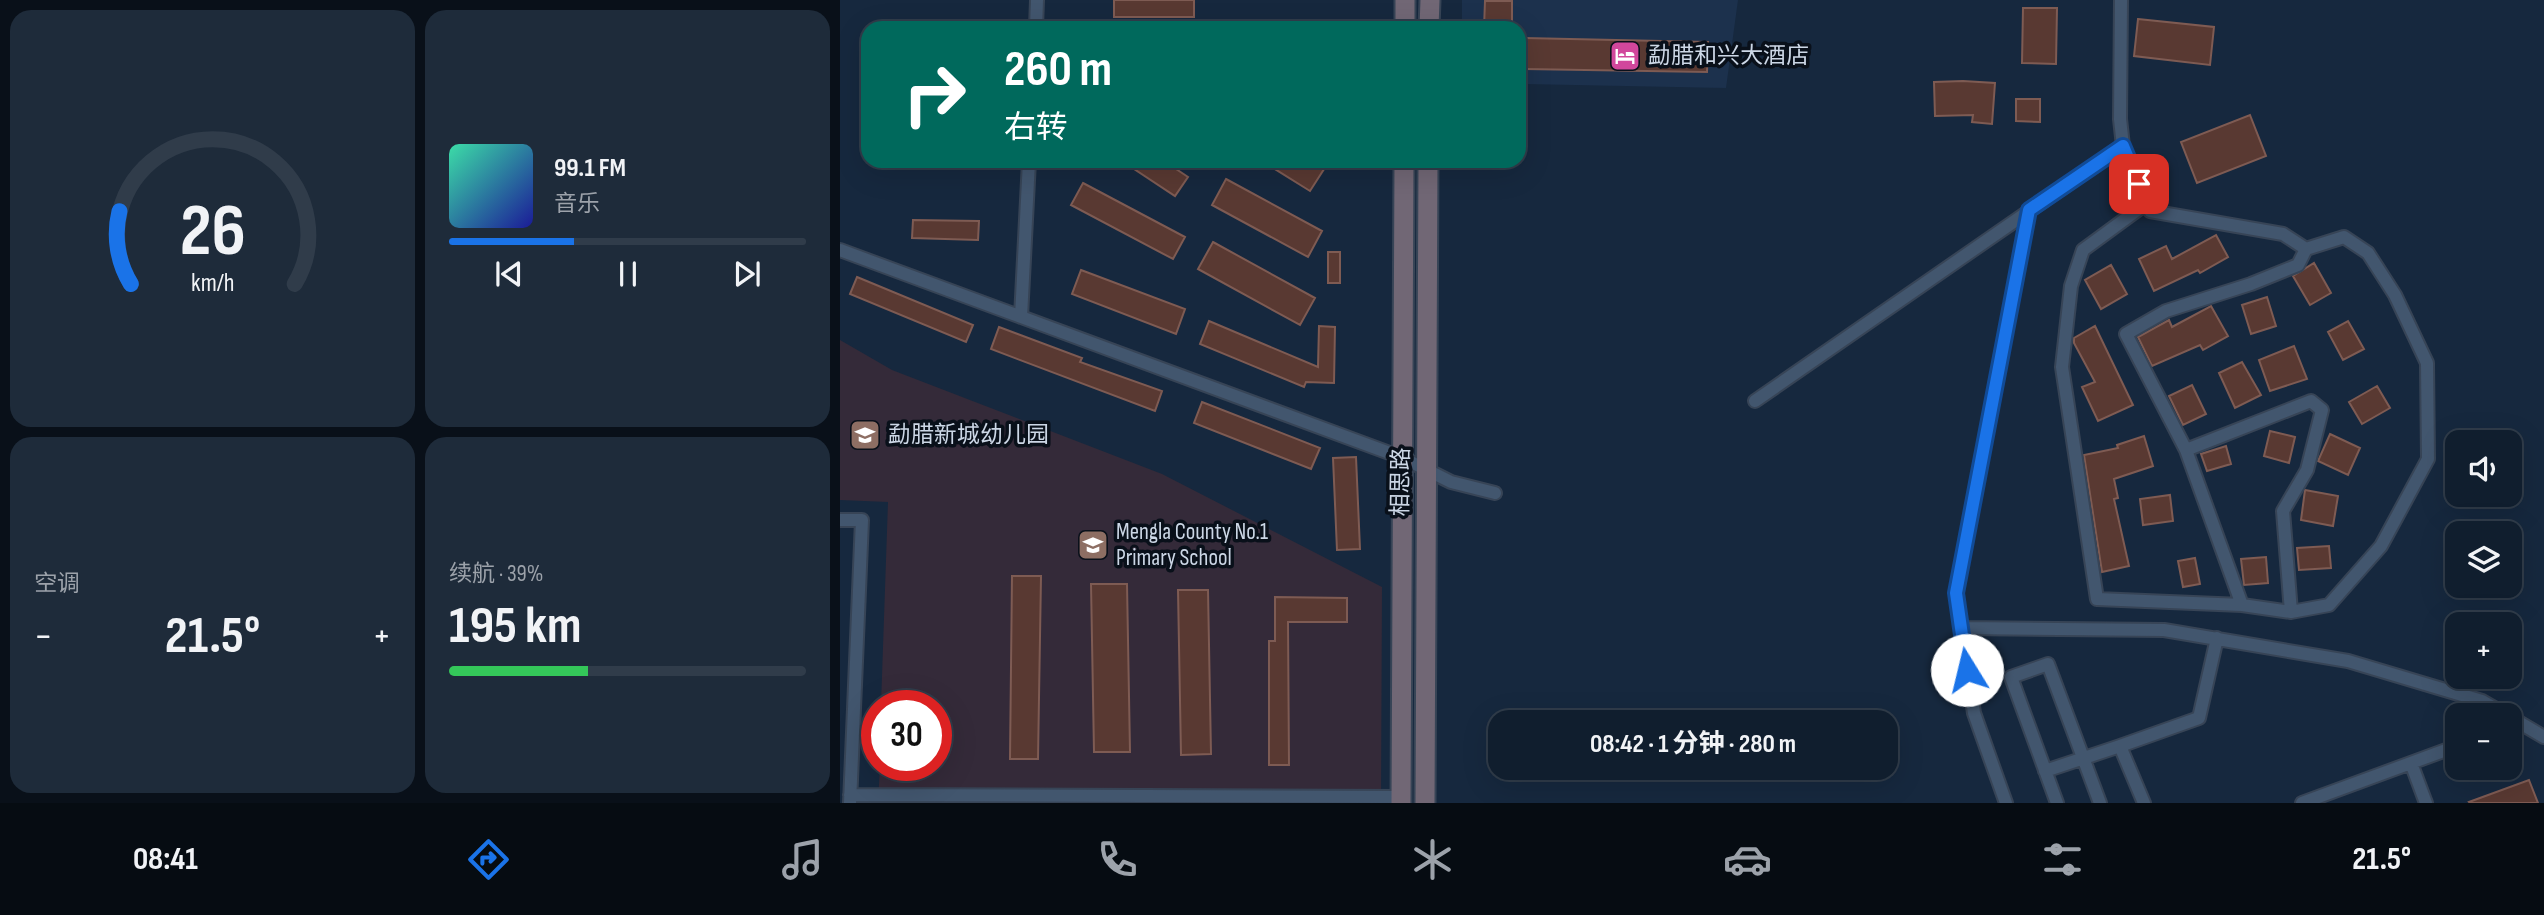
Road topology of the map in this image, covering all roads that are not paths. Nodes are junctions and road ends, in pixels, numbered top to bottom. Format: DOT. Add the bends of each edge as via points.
graph roads {
  1 [pos="1037,0"];
  2 [pos="1405,0"];
  3 [pos="1430,0"];
  4 [pos="2121,0"];
  5 [pos="1036,21"];
  6 [pos="1405,21"];
  7 [pos="1430,21"];
  8 [pos="2123,146"];
  9 [pos="1029,168"];
  10 [pos="1404,168"];
  11 [pos="1428,168"];
  12 [pos="2147,203"];
  13 [pos="2029,210"];
  14 [pos="2305,249"];
  15 [pos="840,250"];
  16 [pos="1021,317"];
  17 [pos="1755,401"];
  18 [pos="2186,450"];
  19 [pos="1403,458"];
  20 [pos="1426,470"];
  21 [pos="1496,493"];
  22 [pos="840,520"];
  23 [pos="2242,605"];
  24 [pos="2291,612"];
  25 [pos="1961,628"];
  26 [pos="2217,639"];
  27 [pos="2485,703"];
  28 [pos="2522,725"];
  29 [pos="2544,737"];
  30 [pos="2120,746"];
  31 [pos="2445,750"];
  32 [pos="2083,758"];
  33 [pos="2411,762"];
  34 [pos="2045,771"];
  35 [pos="850,799"];
  36 [pos="1401,800"];
  37 [pos="1425,803"];
  38 [pos="2006,803"];
  39 [pos="2057,803"];
  40 [pos="2100,803"];
  41 [pos="2144,803"];
  42 [pos="2302,803"];
  43 [pos="2426,803"];
  1 -- 5 [label="street"];
  2 -- 6 [label="main road"];
  3 -- 7 [label="main road"];
  4 -- 8 [label="street"];
  8 -- 12 [label="street"];
  8 -- 13 [label="street"];
  9 -- 16 [label="street"];
  10 -- 19 [label="main road, 相思路"];
  11 -- 20 [label="main road, 相思路"];
  12 -- 14 [label="street" via="2150,211 2283,234"];
  12 -- 23 [label="street" via="2083,250 2071,286 2062,367 2097,599"];
  13 -- 17 [label="street"];
  13 -- 25 [label="street" via="1956,593"];
  14 -- 18 [label="street" via="2298,265 2166,311 2126,334"];
  14 -- 24 [label="street" via="2344,237 2368,253 2395,295 2427,363 2428,459 2381,546 2329,605"];
  15 -- 16 [label="street"];
  16 -- 19 [label="street"];
  18 -- 23 [label="street"];
  18 -- 24 [label="street" via="2311,401 2322,410 2307,470 2283,512"];
  19 -- 20 [label="street"];
  19 -- 36 [label="main road, 相思路"];
  20 -- 21 [label="street" via="1451,482"];
  20 -- 37 [label="main road, 相思路"];
  22 -- 35 [label="street" via="862,520"];
  23 -- 24 [label="street"];
  25 -- 26 [label="street" via="2164,630"];
  25 -- 38 [label="street" via="1974,713"];
  26 -- 27 [label="street" via="2348,661"];
  26 -- 30 [label="street" via="2199,719"];
  28 -- 29 [label="street"];
  30 -- 32 [label="street"];
  30 -- 41 [label="street"];
  31 -- 33 [label="street"];
  32 -- 34 [label="street"];
  32 -- 34 [label="street" via="2048,664 2023,672 2011,677"];
  32 -- 40 [label="street"];
  33 -- 42 [label="street"];
  33 -- 43 [label="street"];
  34 -- 39 [label="street"];
  35 -- 36 [label="street"];
}
